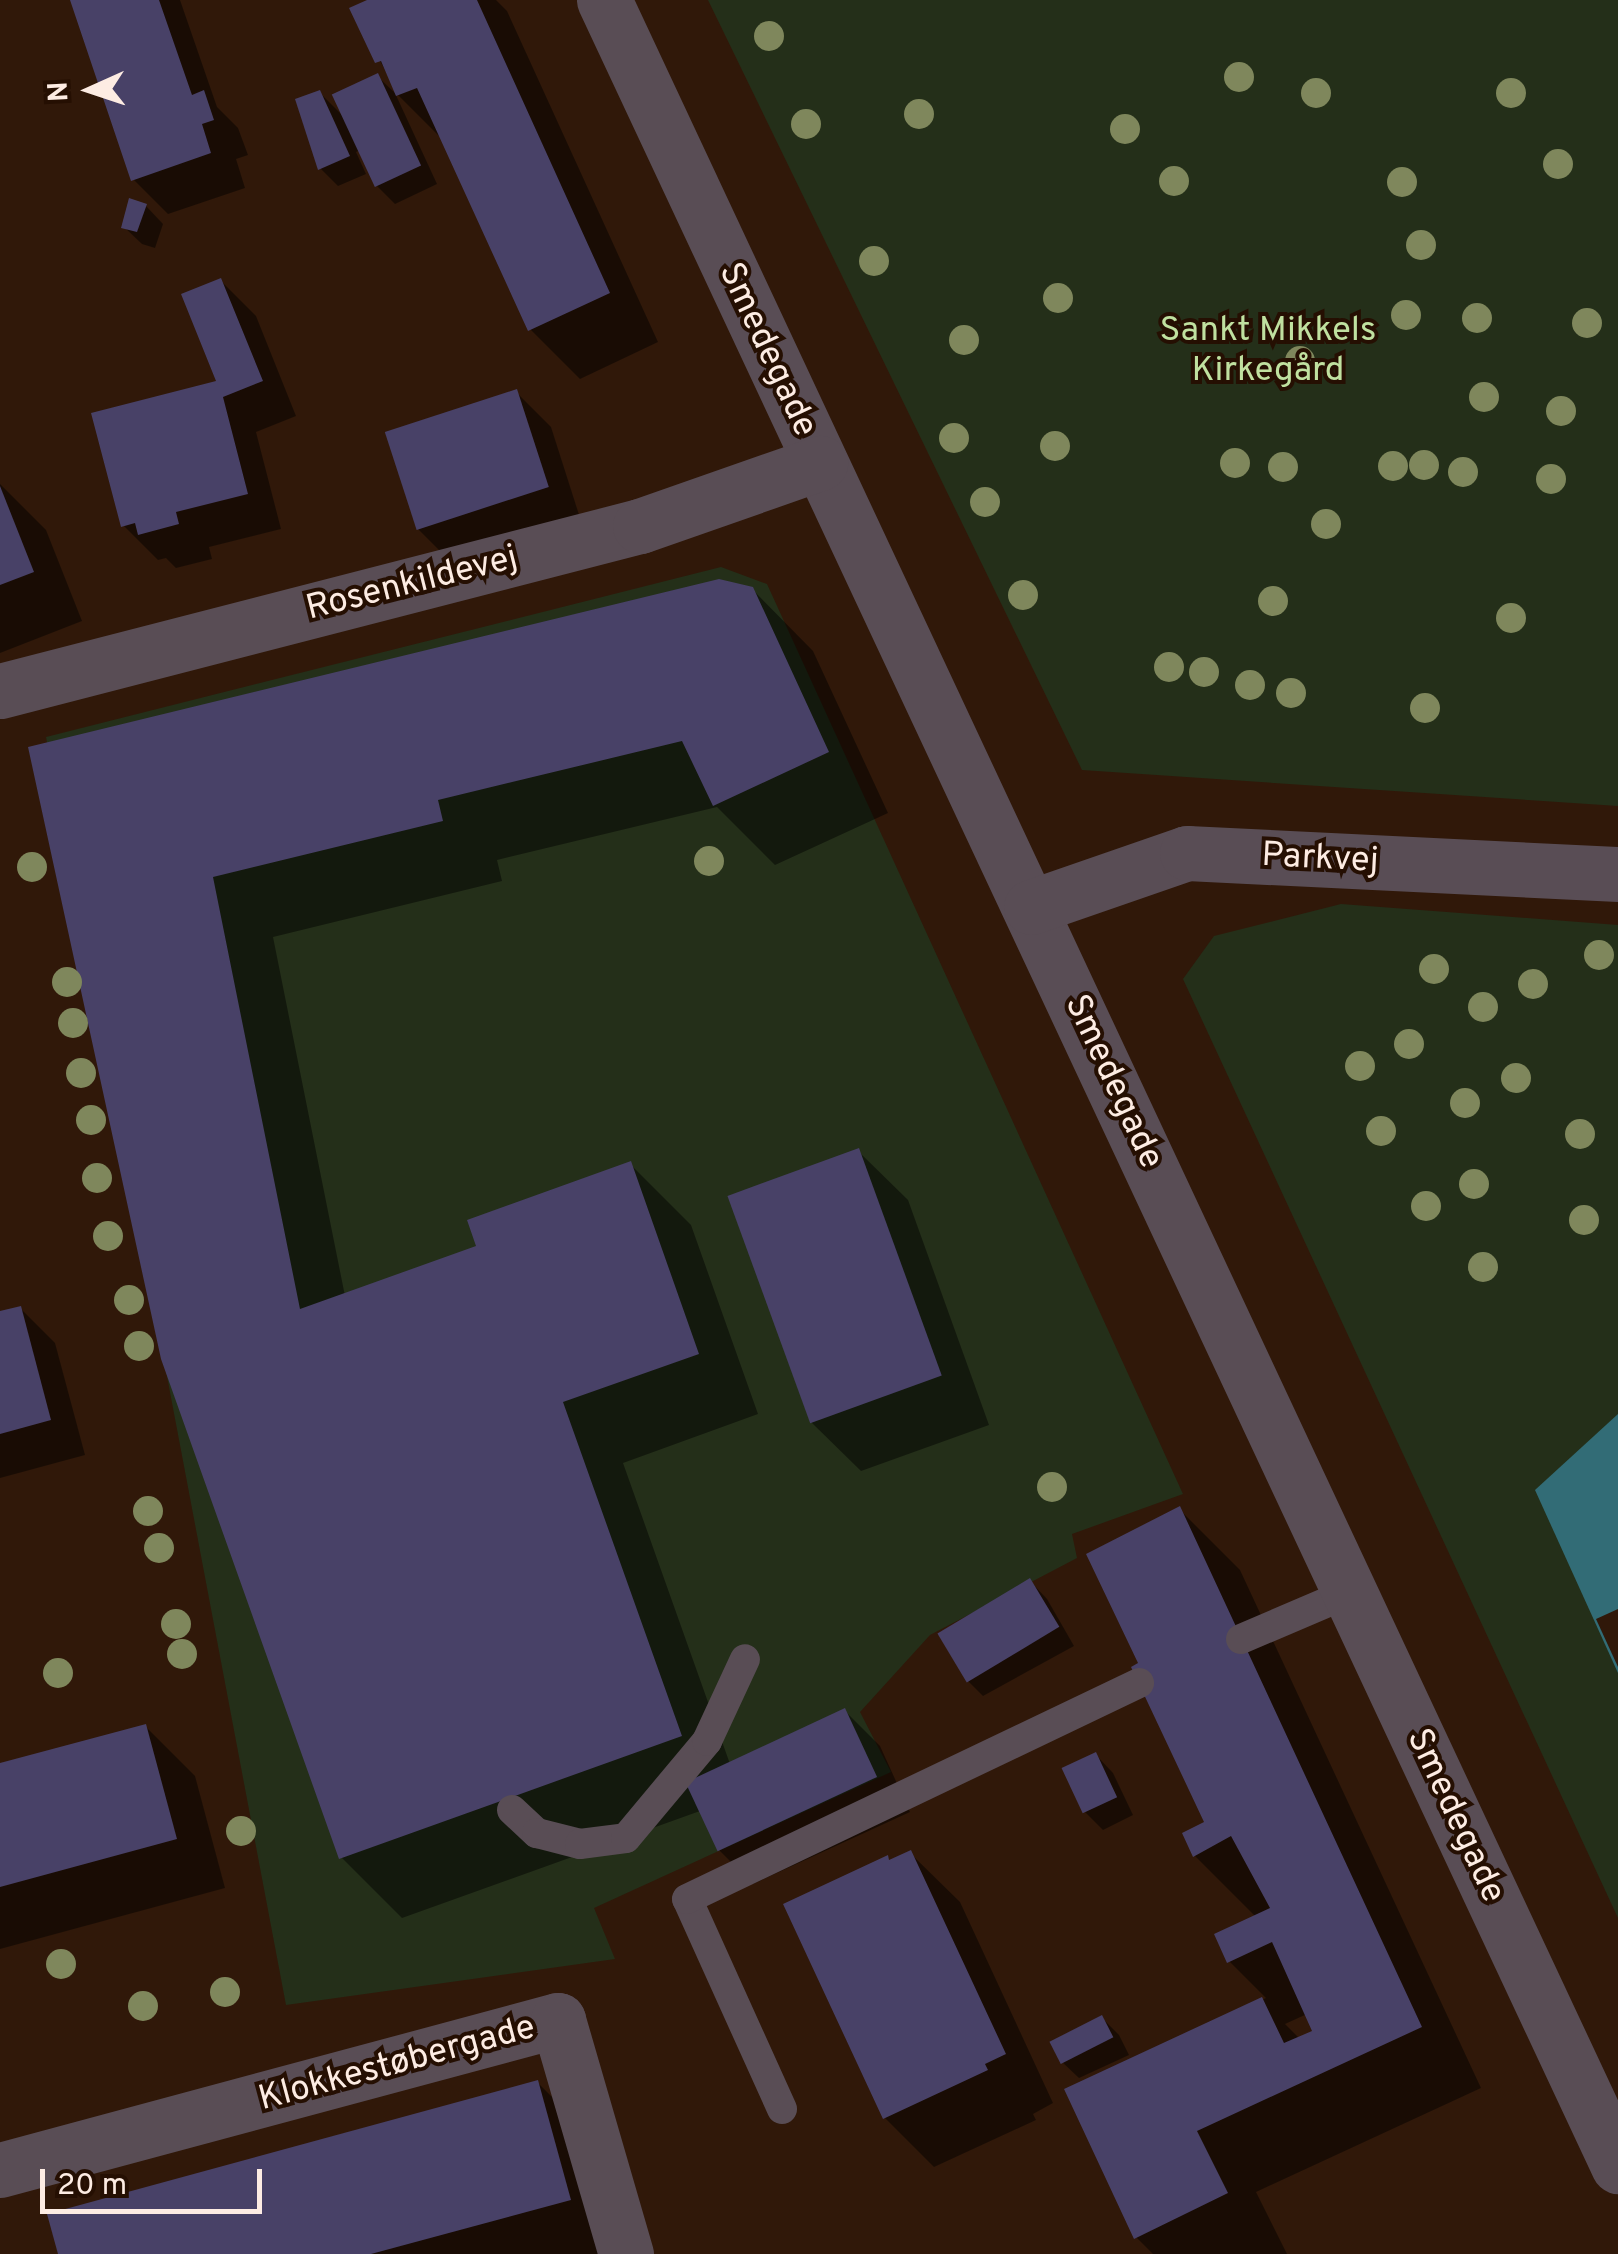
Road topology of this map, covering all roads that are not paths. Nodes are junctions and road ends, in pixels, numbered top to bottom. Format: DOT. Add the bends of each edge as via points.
graph roads {
  1 [pos="604,0"];
  2 [pos="820,463"];
  3 [pos="0,691"];
  4 [pos="1618,874"];
  5 [pos="1031,906"];
  6 [pos="1351,1592"];
  7 [pos="1241,1639"];
  8 [pos="745,1659"];
  9 [pos="1140,1683"];
  10 [pos="512,1810"];
  11 [pos="782,2109"];
  12 [pos="1618,2166"];
  13 [pos="0,2170"];
  14 [pos="626,2254"];
  1 -- 2 [label="street, Smedegade"];
  2 -- 3 [label="street, Rosenkildevej" via="640,526"];
  2 -- 5 [label="street, Smedegade"];
  4 -- 5 [label="street, Parkvej" via="1187,852"];
  5 -- 6 [label="street, Smedegade"];
  6 -- 7 [label="lane"];
  6 -- 12 [label="street, Smedegade"];
  8 -- 10 [label="lane" via="707,1741 626,1838 580,1844 536,1833"];
  9 -- 11 [label="lane" via="687,1900"];
  13 -- 14 [label="street, Klokkestøbergade" via="558,2020"];
}
